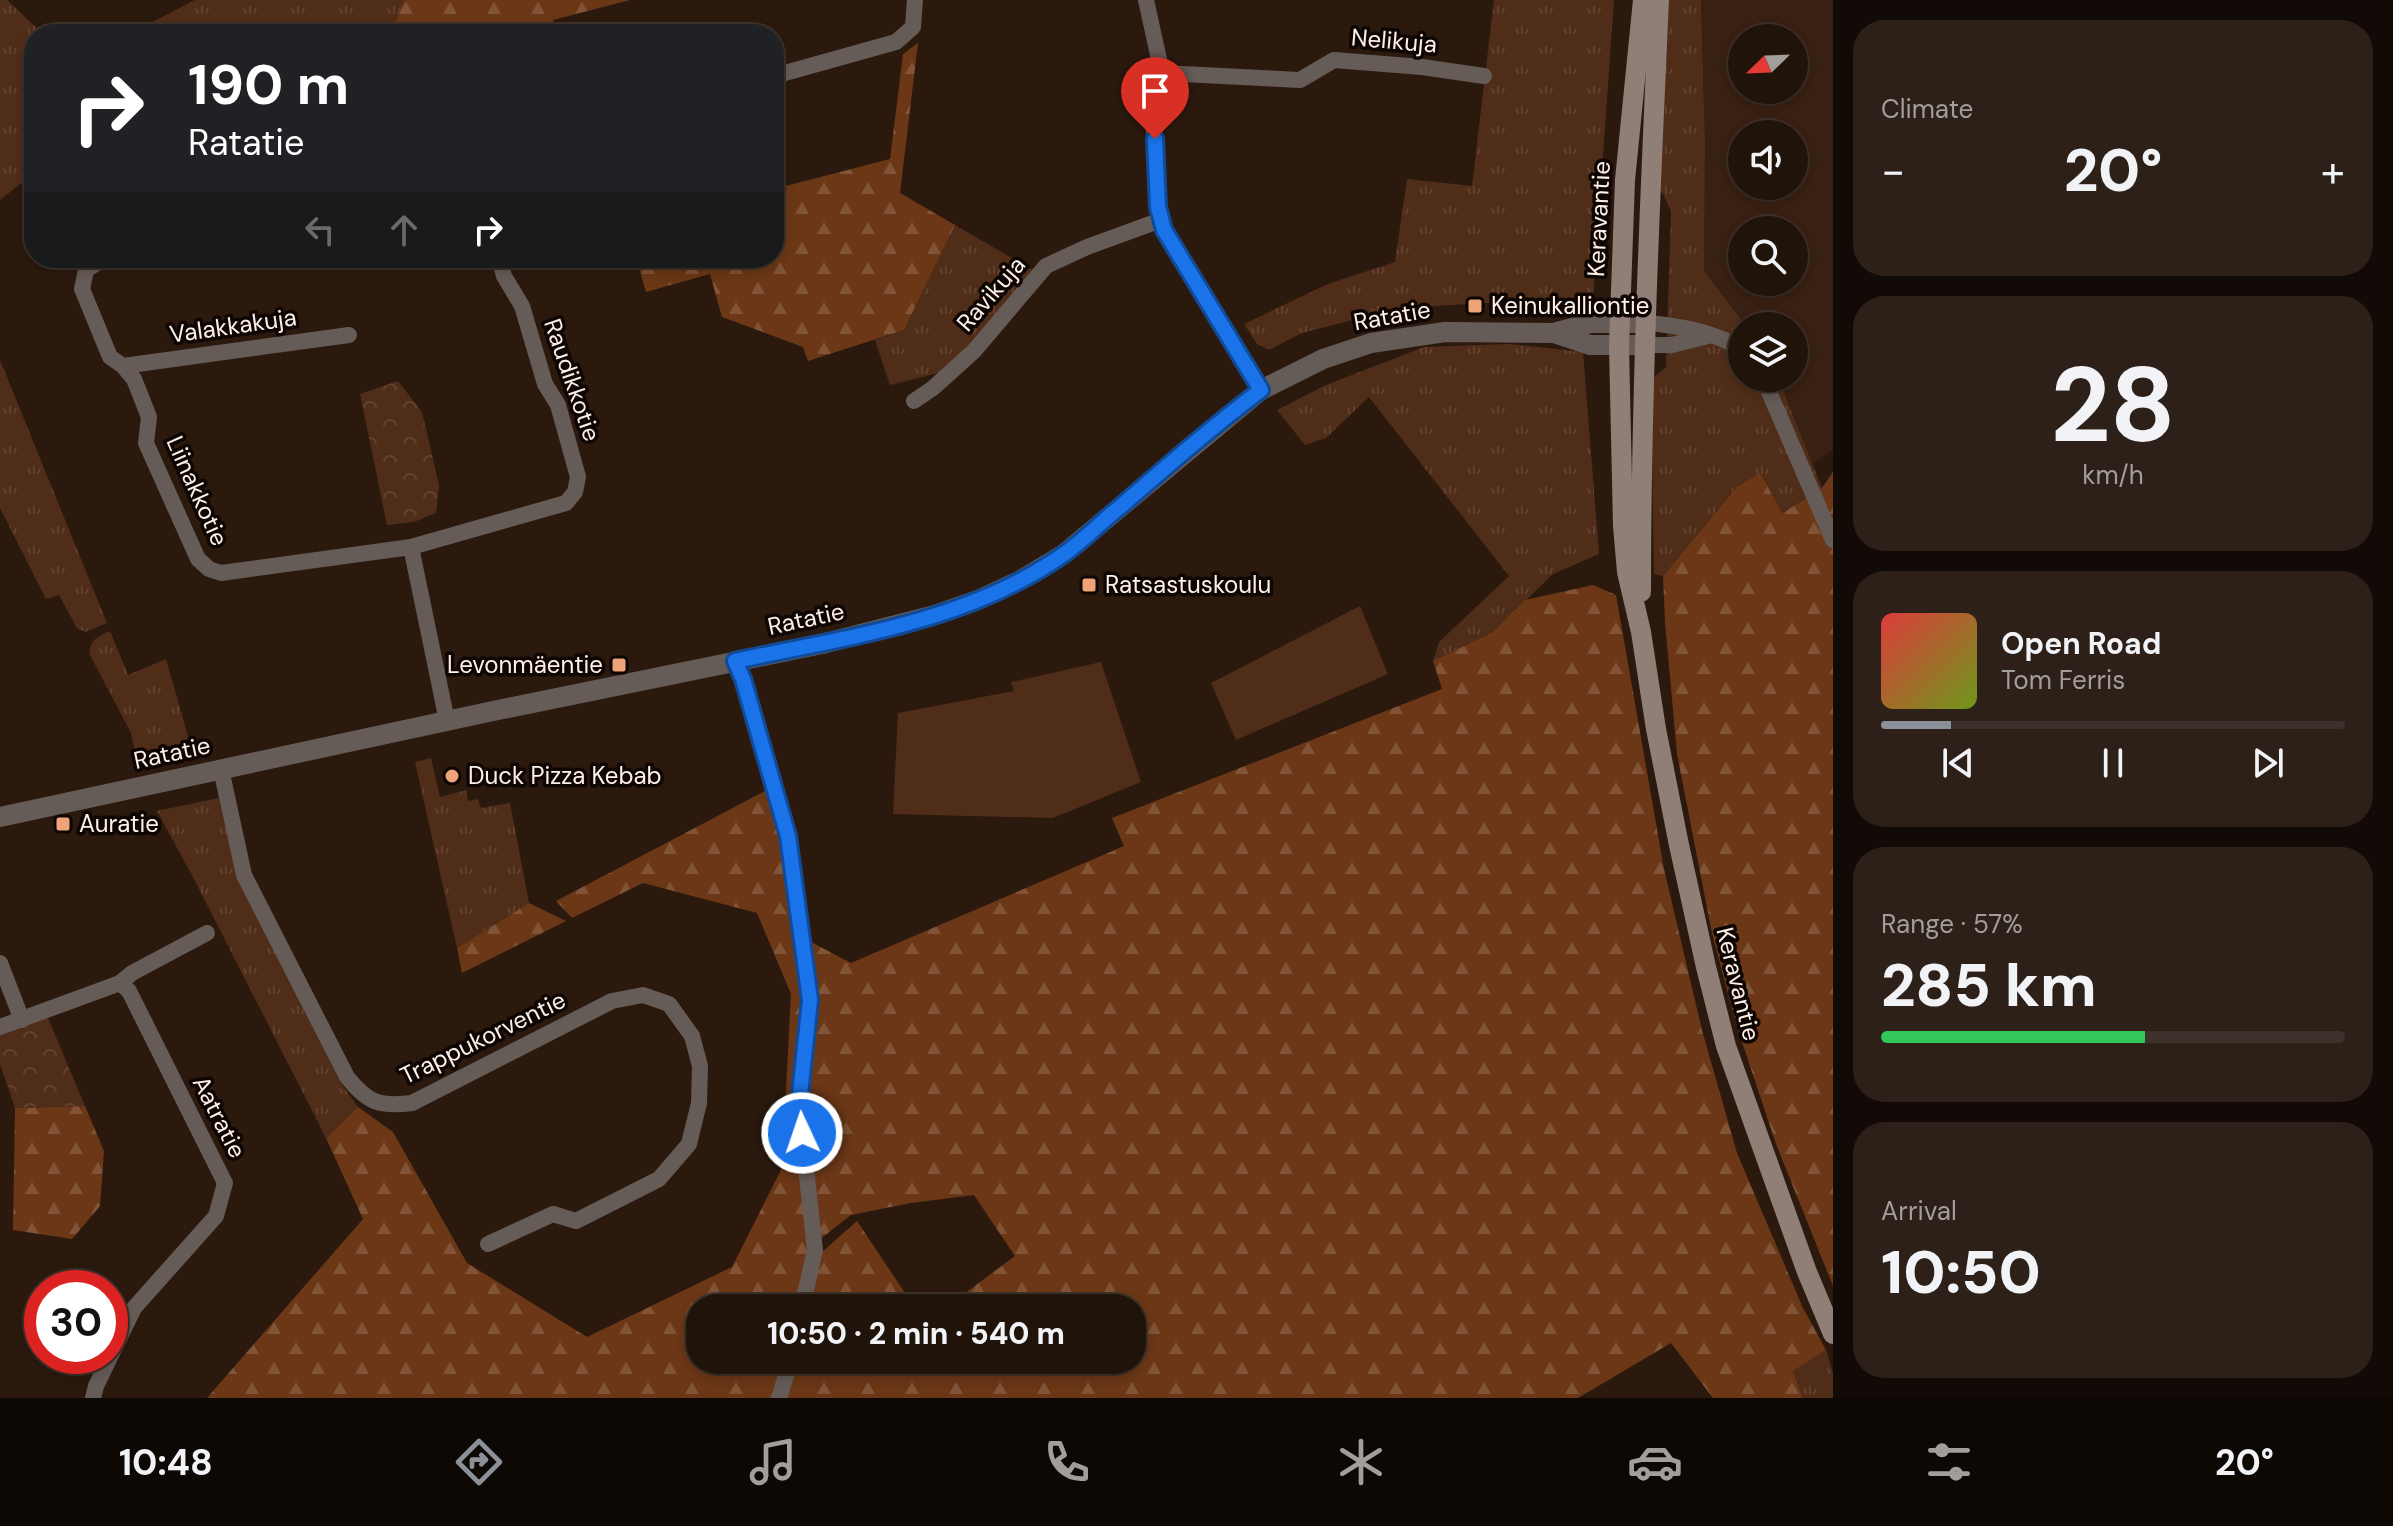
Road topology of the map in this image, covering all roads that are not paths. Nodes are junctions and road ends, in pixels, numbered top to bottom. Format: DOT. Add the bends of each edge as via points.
graph roads {
  1 [pos="915,0"];
  2 [pos="1146,0"];
  3 [pos="1643,0"];
  4 [pos="1659,0"];
  5 [pos="784,73"];
  6 [pos="1162,73"];
  7 [pos="1484,76"];
  8 [pos="1161,220"];
  9 [pos="89,268"];
  10 [pos="502,268"];
  11 [pos="1620,322"];
  12 [pos="1645,323"];
  13 [pos="1554,333"];
  14 [pos="349,335"];
  15 [pos="1709,336"];
  16 [pos="1728,342"];
  17 [pos="1644,345"];
  18 [pos="1619,346"];
  19 [pos="123,366"];
  20 [pos="1261,390"];
  21 [pos="1769,392"];
  22 [pos="914,401"];
  23 [pos="1833,540"];
  24 [pos="411,547"];
  25 [pos="1641,632"];
  26 [pos="735,661"];
  27 [pos="447,721"];
  28 [pos="221,769"];
  29 [pos="0,817"];
  30 [pos="207,933"];
  31 [pos="0,963"];
  32 [pos="120,983"];
  33 [pos="22,1020"];
  34 [pos="0,1027"];
  35 [pos="488,1244"];
  36 [pos="805,1294"];
  37 [pos="1833,1334"];
  38 [pos="787,1374"];
  39 [pos="93,1398"];
  40 [pos="779,1398"];
  1 -- 5 [label="street" via="913,27 896,42"];
  2 -- 6 [label="street"];
  3 -- 11 [label="main road, Keravantie" via="1625,180"];
  4 -- 12 [label="main road, Keravantie"];
  6 -- 7 [label="street, Nelikuja" via="1300,80 1334,60"];
  6 -- 8 [label="street" via="1154,131"];
  8 -- 20 [label="street"];
  8 -- 22 [label="street, Ravikuja" via="1046,266 974,351"];
  9 -- 19 [label="street, Liinakkotie" via="82,289 110,357"];
  10 -- 24 [label="street, Raudikkotie" via="522,306 545,384 558,405 578,477 575,492 566,503"];
  11 -- 12 [label="street, Ratatie"];
  11 -- 13 [label="street, Ratatie"];
  11 -- 18 [label="main road, Keravantie"];
  12 -- 15 [label="street"];
  12 -- 17 [label="main road, Keravantie"];
  13 -- 18 [label="street, Ratatie" via="1590,345"];
  13 -- 20 [label="street, Ratatie" via="1445,332 1371,343 1309,365"];
  14 -- 19 [label="street, Valakkakuja"];
  15 -- 16 [label="street"];
  15 -- 17 [label="street"];
  17 -- 18 [label="street, Ratatie"];
  17 -- 25 [label="main road, Keravantie"];
  18 -- 25 [label="main road, Keravantie" via="1623,526"];
  19 -- 24 [label="street, Liinakkotie" via="149,417 146,443 198,559 209,569 221,573"];
  20 -- 26 [label="street, Ratatie" via="1064,554 1021,580 935,615"];
  21 -- 23 [label="street"];
  24 -- 27 [label="street"];
  25 -- 37 [label="main road, Keravantie" via="1679,845 1726,1046"];
  26 -- 27 [label="street, Ratatie"];
  26 -- 36 [label="street" via="788,836 810,1000 799,1104 815,1250"];
  27 -- 28 [label="street, Ratatie"];
  28 -- 29 [label="street, Ratatie"];
  28 -- 35 [label="street, Trappukorventie" via="244,875 347,1077 362,1095 386,1106 412,1103 612,1001 643,995 669,1004 692,1036 700,1066 699,1103 689,1144 659,1179 576,1221 553,1214"];
  30 -- 32 [label="street"];
  31 -- 33 [label="street"];
  32 -- 33 [label="street"];
  32 -- 39 [label="street, Aatratie" via="129,991 225,1183 216,1216 134,1308"];
  33 -- 34 [label="street"];
  38 -- 40 [label="street"];
}
